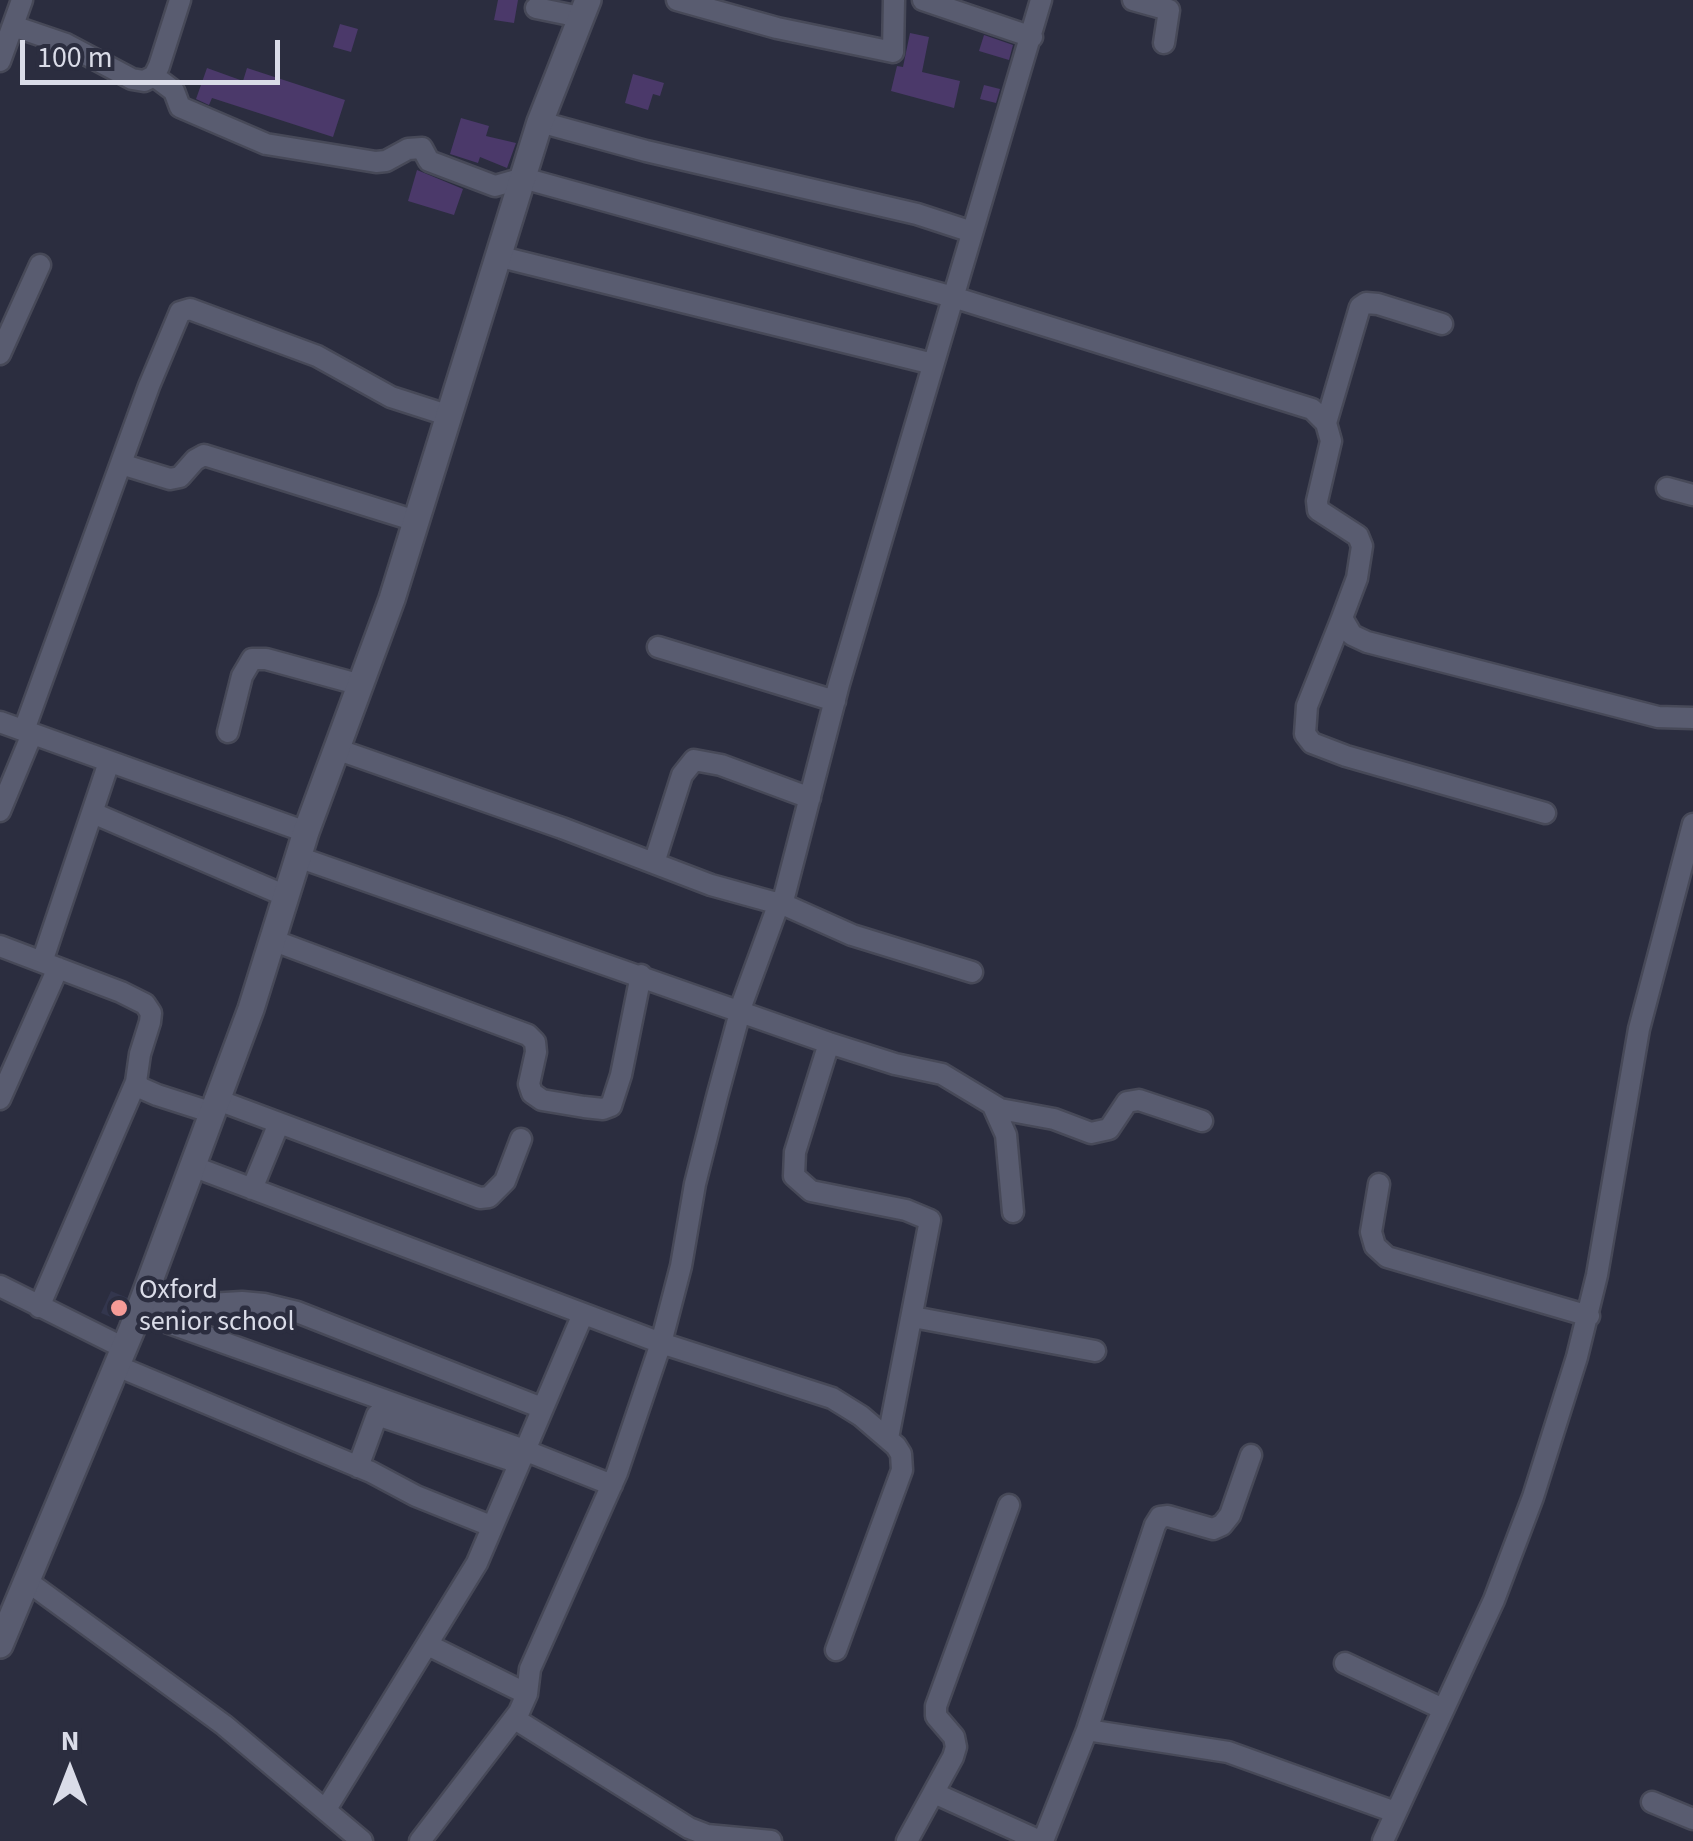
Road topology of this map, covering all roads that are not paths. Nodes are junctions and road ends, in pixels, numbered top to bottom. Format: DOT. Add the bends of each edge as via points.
graph roads {
  1 [pos="22,0"];
  2 [pos="180,0"];
  3 [pos="676,0"];
  4 [pos="894,0"];
  5 [pos="923,0"];
  6 [pos="1041,0"];
  7 [pos="1133,0"];
  8 [pos="536,8"];
  9 [pos="584,9"];
  10 [pos="13,26"];
  11 [pos="1032,37"];
  12 [pos="1164,43"];
  13 [pos="0,61"];
  14 [pos="154,76"];
  15 [pos="540,122"];
  16 [pos="523,178"];
  17 [pos="972,232"];
  18 [pos="497,256"];
  19 [pos="40,265"];
  20 [pos="954,297"];
  21 [pos="1442,324"];
  22 [pos="0,354"];
  23 [pos="933,364"];
  24 [pos="450,416"];
  25 [pos="1326,422"];
  26 [pos="120,464"];
  27 [pos="1667,488"];
  28 [pos="1693,495"];
  29 [pos="416,522"];
  30 [pos="1342,618"];
  31 [pos="658,647"];
  32 [pos="361,686"];
  33 [pos="835,701"];
  34 [pos="1693,718"];
  35 [pos="0,722"];
  36 [pos="28,732"];
  37 [pos="228,732"];
  38 [pos="336,750"];
  39 [pos="109,762"];
  40 [pos="810,798"];
  41 [pos="0,811"];
  42 [pos="92,812"];
  43 [pos="1545,813"];
  44 [pos="1693,824"];
  45 [pos="306,832"];
  46 [pos="298,857"];
  47 [pos="654,862"];
  48 [pos="286,896"];
  49 [pos="778,904"];
  50 [pos="272,940"];
  51 [pos="0,946"];
  52 [pos="50,965"];
  53 [pos="972,972"];
  54 [pos="641,976"];
  55 [pos="740,1011"];
  56 [pos="829,1042"];
  57 [pos="136,1082"];
  58 [pos="0,1099"];
  59 [pos="213,1106"];
  60 [pos="993,1106"];
  61 [pos="1202,1120"];
  62 [pos="278,1123"];
  63 [pos="521,1139"];
  64 [pos="192,1166"];
  65 [pos="1379,1184"];
  66 [pos="252,1188"];
  67 [pos="1013,1212"];
  68 [pos="0,1286"];
  69 [pos="39,1307"];
  70 [pos="139,1310"];
  71 [pos="584,1314"];
  72 [pos="1589,1316"];
  73 [pos="913,1317"];
  74 [pos="661,1344"];
  75 [pos="1095,1351"];
  76 [pos="120,1357"];
  77 [pos="542,1408"];
  78 [pos="888,1438"];
  79 [pos="1250,1455"];
  80 [pos="522,1457"];
  81 [pos="358,1467"];
  82 [pos="612,1485"];
  83 [pos="1009,1506"];
  84 [pos="490,1526"];
  85 [pos="27,1582"];
  86 [pos="0,1645"];
  87 [pos="428,1645"];
  88 [pos="836,1650"];
  89 [pos="1345,1663"];
  90 [pos="526,1694"];
  91 [pos="1443,1709"];
  92 [pos="514,1719"];
  93 [pos="1088,1730"];
  94 [pos="934,1793"];
  95 [pos="1652,1802"];
  96 [pos="326,1808"];
  97 [pos="1395,1812"];
  98 [pos="1693,1818"];
  99 [pos="362,1841"];
  100 [pos="420,1841"];
  101 [pos="771,1841"];
  102 [pos="907,1841"];
  103 [pos="1041,1841"];
  104 [pos="1382,1841"];
  1 -- 10 [label="street"];
  2 -- 14 [label="street"];
  3 -- 4 [label="street" via="893,52"];
  5 -- 11 [label="street"];
  6 -- 11 [label="street"];
  7 -- 12 [label="street" via="1169,10"];
  8 -- 9 [label="street"];
  9 -- 15 [label="street"];
  10 -- 13 [label="street"];
  10 -- 14 [label="street" via="66,44 132,79"];
  11 -- 17 [label="street"];
  14 -- 16 [label="street" via="174,91 180,106 266,144 376,162 422,148 429,161 495,186"];
  15 -- 16 [label="street"];
  15 -- 17 [label="street"];
  16 -- 18 [label="street"];
  16 -- 20 [label="street"];
  17 -- 20 [label="street"];
  18 -- 23 [label="street"];
  18 -- 24 [label="street"];
  19 -- 22 [label="street"];
  20 -- 23 [label="street"];
  20 -- 25 [label="street" via="1312,410"];
  21 -- 25 [label="street" via="1378,304 1360,307"];
  23 -- 33 [label="street"];
  24 -- 26 [label="street" via="190,309 174,323"];
  24 -- 29 [label="street"];
  25 -- 30 [label="street" via="1331,441 1318,510 1358,536 1362,546"];
  26 -- 29 [label="street" via="170,479 204,455"];
  26 -- 36 [label="street"];
  27 -- 28 [label="street"];
  29 -- 32 [label="street"];
  30 -- 34 [label="street" via="1366,642 1658,717"];
  30 -- 43 [label="street" via="1307,706 1304,734 1312,743"];
  31 -- 33 [label="street"];
  32 -- 37 [label="street" via="252,658"];
  32 -- 38 [label="street"];
  33 -- 40 [label="street"];
  35 -- 36 [label="street"];
  36 -- 39 [label="street"];
  36 -- 41 [label="street"];
  38 -- 45 [label="street"];
  38 -- 47 [label="street"];
  39 -- 42 [label="street"];
  39 -- 45 [label="street"];
  40 -- 47 [label="street" via="694,760 682,775"];
  40 -- 49 [label="street"];
  42 -- 48 [label="street"];
  42 -- 52 [label="street"];
  44 -- 72 [label="street" via="1638,1029"];
  45 -- 46 [label="street"];
  46 -- 48 [label="street"];
  46 -- 54 [label="street"];
  47 -- 49 [label="street"];
  48 -- 50 [label="street"];
  49 -- 53 [label="street"];
  49 -- 55 [label="street"];
  50 -- 54 [label="street" via="528,1035 536,1042 532,1093 603,1109 611,1106"];
  50 -- 59 [label="street"];
  51 -- 52 [label="street"];
  52 -- 57 [label="street" via="144,1004 150,1022"];
  52 -- 58 [label="street"];
  54 -- 55 [label="street"];
  55 -- 56 [label="street"];
  55 -- 74 [label="street"];
  56 -- 60 [label="street" via="942,1074"];
  56 -- 73 [label="street" via="795,1152 794,1176 812,1191 930,1220"];
  57 -- 59 [label="street" via="157,1095"];
  57 -- 69 [label="street"];
  59 -- 62 [label="street"];
  59 -- 64 [label="street"];
  60 -- 61 [label="street" via="1091,1133 1109,1129 1126,1102 1139,1100"];
  60 -- 67 [label="street" via="1006,1134"];
  62 -- 63 [label="street" via="480,1198 505,1180"];
  62 -- 66 [label="street"];
  64 -- 66 [label="street"];
  64 -- 70 [label="street"];
  65 -- 72 [label="street" via="1371,1232 1374,1246 1387,1256"];
  66 -- 71 [label="street"];
  68 -- 69 [label="street"];
  69 -- 76 [label="street"];
  70 -- 76 [label="street"];
  70 -- 77 [label="street" via="264,1304"];
  70 -- 80 [label="street"];
  71 -- 74 [label="street"];
  71 -- 77 [label="street"];
  72 -- 91 [label="street" via="1525,1519"];
  73 -- 75 [label="street"];
  73 -- 78 [label="street"];
  74 -- 78 [label="street" via="832,1398"];
  74 -- 82 [label="street"];
  76 -- 81 [label="street"];
  76 -- 85 [label="street"];
  77 -- 80 [label="street"];
  78 -- 88 [label="street" via="901,1454 898,1487"];
  79 -- 93 [label="street" via="1222,1525 1213,1529 1168,1516 1155,1524"];
  80 -- 81 [label="street" via="378,1414"];
  80 -- 82 [label="street"];
  80 -- 84 [label="street"];
  81 -- 84 [label="street"];
  82 -- 90 [label="street" via="530,1669"];
  83 -- 94 [label="street" via="936,1706 956,1747"];
  84 -- 87 [label="street" via="464,1588"];
  85 -- 86 [label="street"];
  85 -- 96 [label="street"];
  87 -- 90 [label="street"];
  87 -- 96 [label="street"];
  89 -- 91 [label="street"];
  90 -- 92 [label="street"];
  91 -- 97 [label="street"];
  92 -- 100 [label="street"];
  92 -- 101 [label="street" via="689,1828"];
  93 -- 97 [label="street" via="1228,1752"];
  93 -- 103 [label="street"];
  94 -- 102 [label="street"];
  94 -- 103 [label="street"];
  95 -- 98 [label="street"];
  96 -- 99 [label="street"];
  97 -- 104 [label="street"];
}
